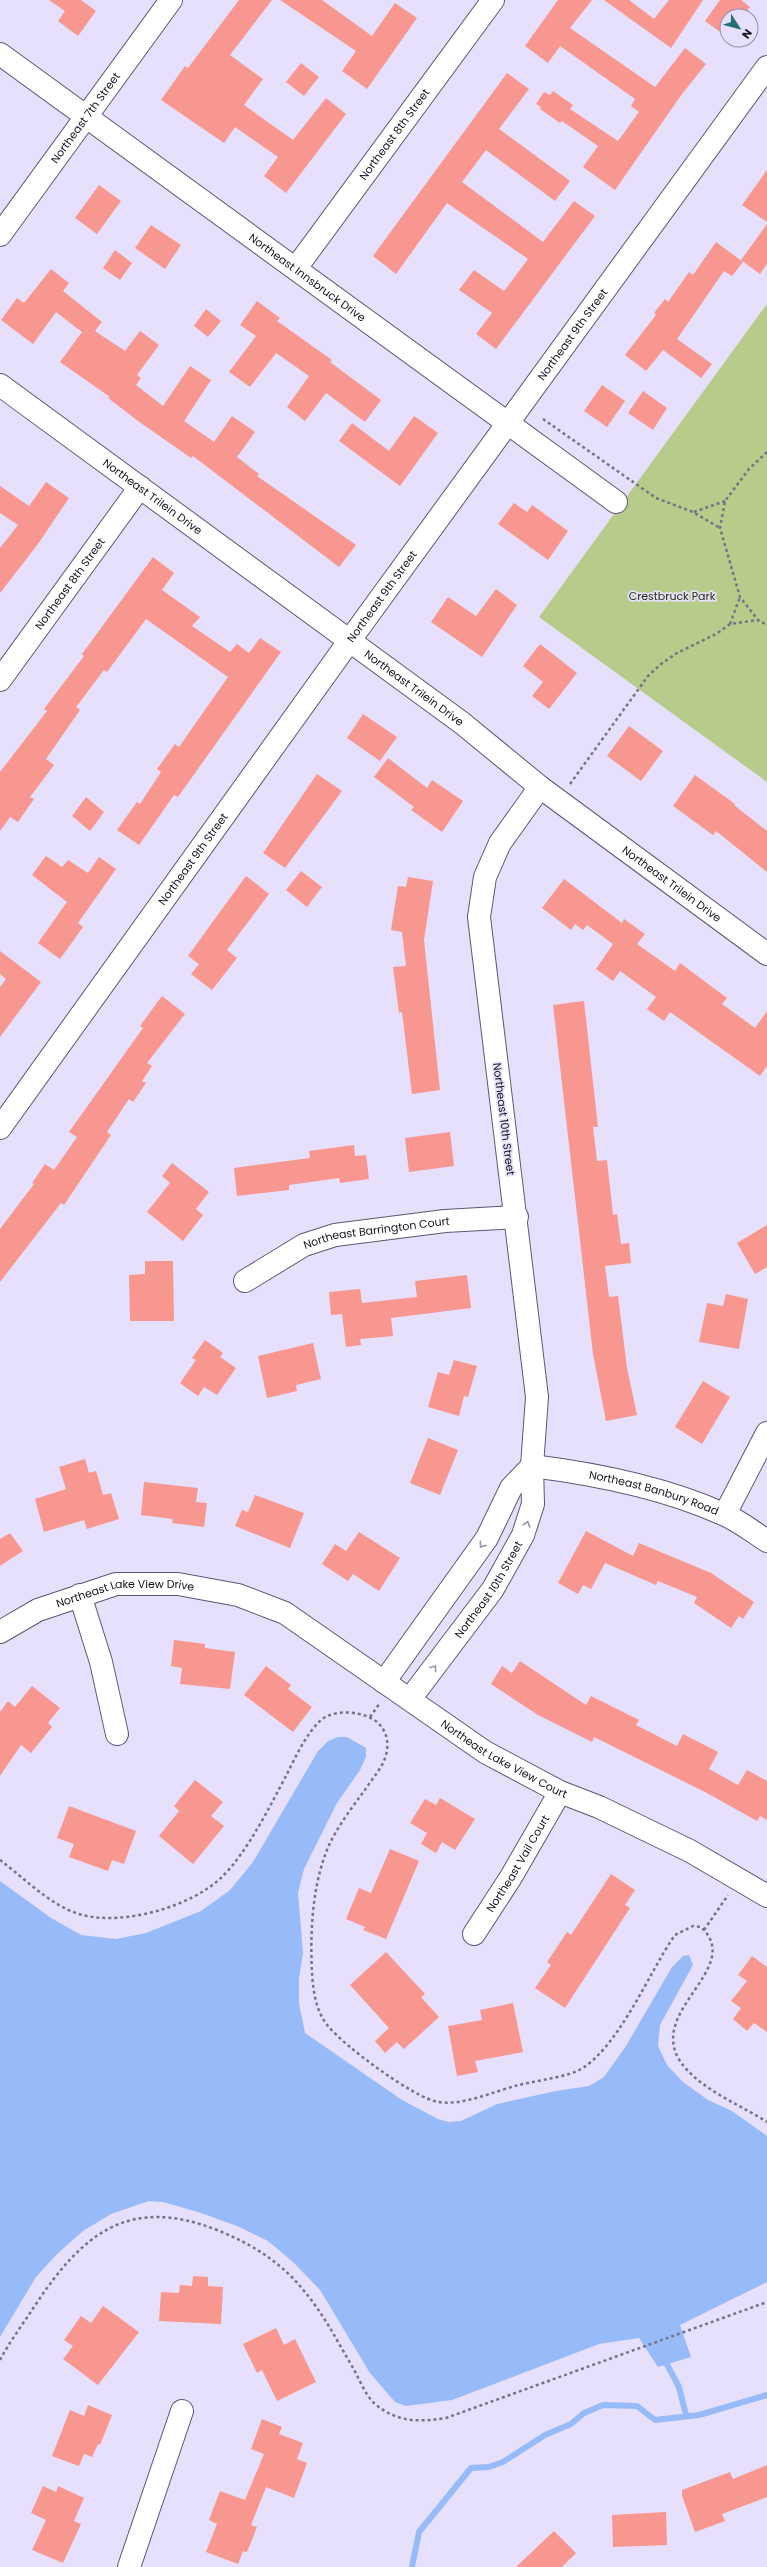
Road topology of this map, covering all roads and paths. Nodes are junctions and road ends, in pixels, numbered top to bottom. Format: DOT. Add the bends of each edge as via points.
graph roads {
  1 [pos="171,0"];
  2 [pos="493,0"];
  3 [pos="0,54"];
  4 [pos="767,67"];
  5 [pos="86,116"];
  6 [pos="0,235"];
  7 [pos="296,268"];
  8 [pos="0,384"];
  9 [pos="543,419"];
  10 [pos="508,423"];
  11 [pos="767,452"];
  12 [pos="140,487"];
  13 [pos="725,501"];
  14 [pos="616,502"];
  15 [pos="693,512"];
  16 [pos="720,528"];
  17 [pos="740,597"];
  18 [pos="758,620"];
  19 [pos="730,624"];
  20 [pos="767,625"];
  21 [pos="350,640"];
  22 [pos="0,680"];
  23 [pos="540,787"];
  24 [pos="558,800"];
  25 [pos="767,954"];
  26 [pos="0,1128"];
  27 [pos="517,1217"];
  28 [pos="246,1280"];
  29 [pos="767,1433"];
  30 [pos="532,1466"];
  31 [pos="725,1514"];
  32 [pos="767,1541"];
  33 [pos="80,1595"];
  34 [pos="255,1601"];
  35 [pos="0,1632"];
  36 [pos="384,1682"];
  37 [pos="410,1699"];
  38 [pos="117,1734"];
  39 [pos="560,1792"];
  40 [pos="0,1860"];
  41 [pos="739,1879"];
  42 [pos="767,1896"];
  43 [pos="704,1930"];
  44 [pos="474,1934"];
  45 [pos="767,2122"];
  46 [pos="767,2302"];
  47 [pos="0,2360"];
  48 [pos="182,2411"];
  49 [pos="129,2567"];
  1 -- 5 [label="street, Northeast 7th Street"];
  2 -- 7 [label="street, Northeast 8th Street"];
  3 -- 5 [label="street, Northeast Innsbruck Drive"];
  4 -- 10 [label="street, Northeast 9th Street"];
  5 -- 6 [label="street, Northeast 7th Street"];
  5 -- 7 [label="street, Northeast Innsbruck Drive"];
  7 -- 10 [label="street, Northeast Innsbruck Drive"];
  8 -- 12 [label="street, Northeast Trilein Drive"];
  9 -- 15 [label="path" via="656,498"];
  10 -- 14 [label="street, Northeast Innsbruck Drive"];
  10 -- 21 [label="street, Northeast 9th Street"];
  11 -- 13 [label="path" via="749,469"];
  12 -- 21 [label="street, Northeast Trilein Drive"];
  12 -- 22 [label="street, Northeast 8th Street"];
  13 -- 15 [label="path"];
  13 -- 16 [label="path"];
  15 -- 16 [label="path"];
  16 -- 17 [label="path"];
  17 -- 18 [label="path"];
  17 -- 19 [label="path"];
  18 -- 19 [label="path"];
  18 -- 20 [label="path"];
  19 -- 24 [label="path" via="716,634 677,653 653,672"];
  21 -- 23 [label="street, Northeast Trilein Drive" via="462,723"];
  21 -- 26 [label="street, Northeast 9th Street"];
  23 -- 24 [label="street, Northeast Trilein Drive"];
  23 -- 27 [label="street, Northeast 10th Street" via="500,843 485,877 479,917"];
  24 -- 25 [label="street, Northeast Trilein Drive"];
  27 -- 28 [label="street, Northeast Barrington Court" via="445,1220 335,1235 304,1245"];
  27 -- 30 [label="street, Northeast 10th Street" via="537,1397"];
  29 -- 31 [label="street"];
  30 -- 31 [label="street, Northeast Banbury Road" via="582,1472 672,1493"];
  30 -- 36 [label="street, one-way" via="511,1488 487,1538"];
  37 -- 30 [label="street, Northeast 10th Street, one-way" via="493,1588 523,1535 533,1504"];
  31 -- 32 [label="street, Northeast Banbury Road"];
  33 -- 34 [label="street, Northeast Lake View Drive" via="116,1584 178,1584 238,1595"];
  33 -- 35 [label="street, Northeast Lake View Drive" via="38,1610"];
  33 -- 38 [label="street" via="101,1662"];
  34 -- 36 [label="street, Northeast Lake View Court" via="285,1613"];
  36 -- 37 [label="street, Northeast Lake View Court"];
  37 -- 39 [label="street, Northeast Lake View Court" via="485,1752"];
  39 -- 41 [label="street, Northeast Lake View Court" via="599,1807 690,1851"];
  39 -- 44 [label="street, Northeast Vail Court"];
  40 -- 43 [label="path" via="51,1899 77,1914 104,1918 152,1913 197,1893 223,1876 253,1834 303,1744 322,1720 341,1713 370,1717 378,1722 384,1731 388,1740 388,1751 382,1766 353,1805 324,1856 314,1911 314,1991 318,2010 328,2026 340,2038 413,2091 436,2102 449,2103 468,2099 583,2069 606,2046 676,1935 693,1926"];
  41 -- 42 [label="street, Northeast Lake View Court"];
  41 -- 43 [label="path"];
  43 -- 45 [label="path" via="713,1941 713,1953 704,1976 676,2022 672,2034 674,2047 681,2061 694,2076"];
  46 -- 47 [label="path" via="446,2418 421,2422 406,2421 376,2404 367,2394 306,2293 278,2263 259,2250 200,2224 167,2217 148,2217 119,2223 106,2229 71,2257 43,2294"];
  48 -- 49 [label="street"];
}
